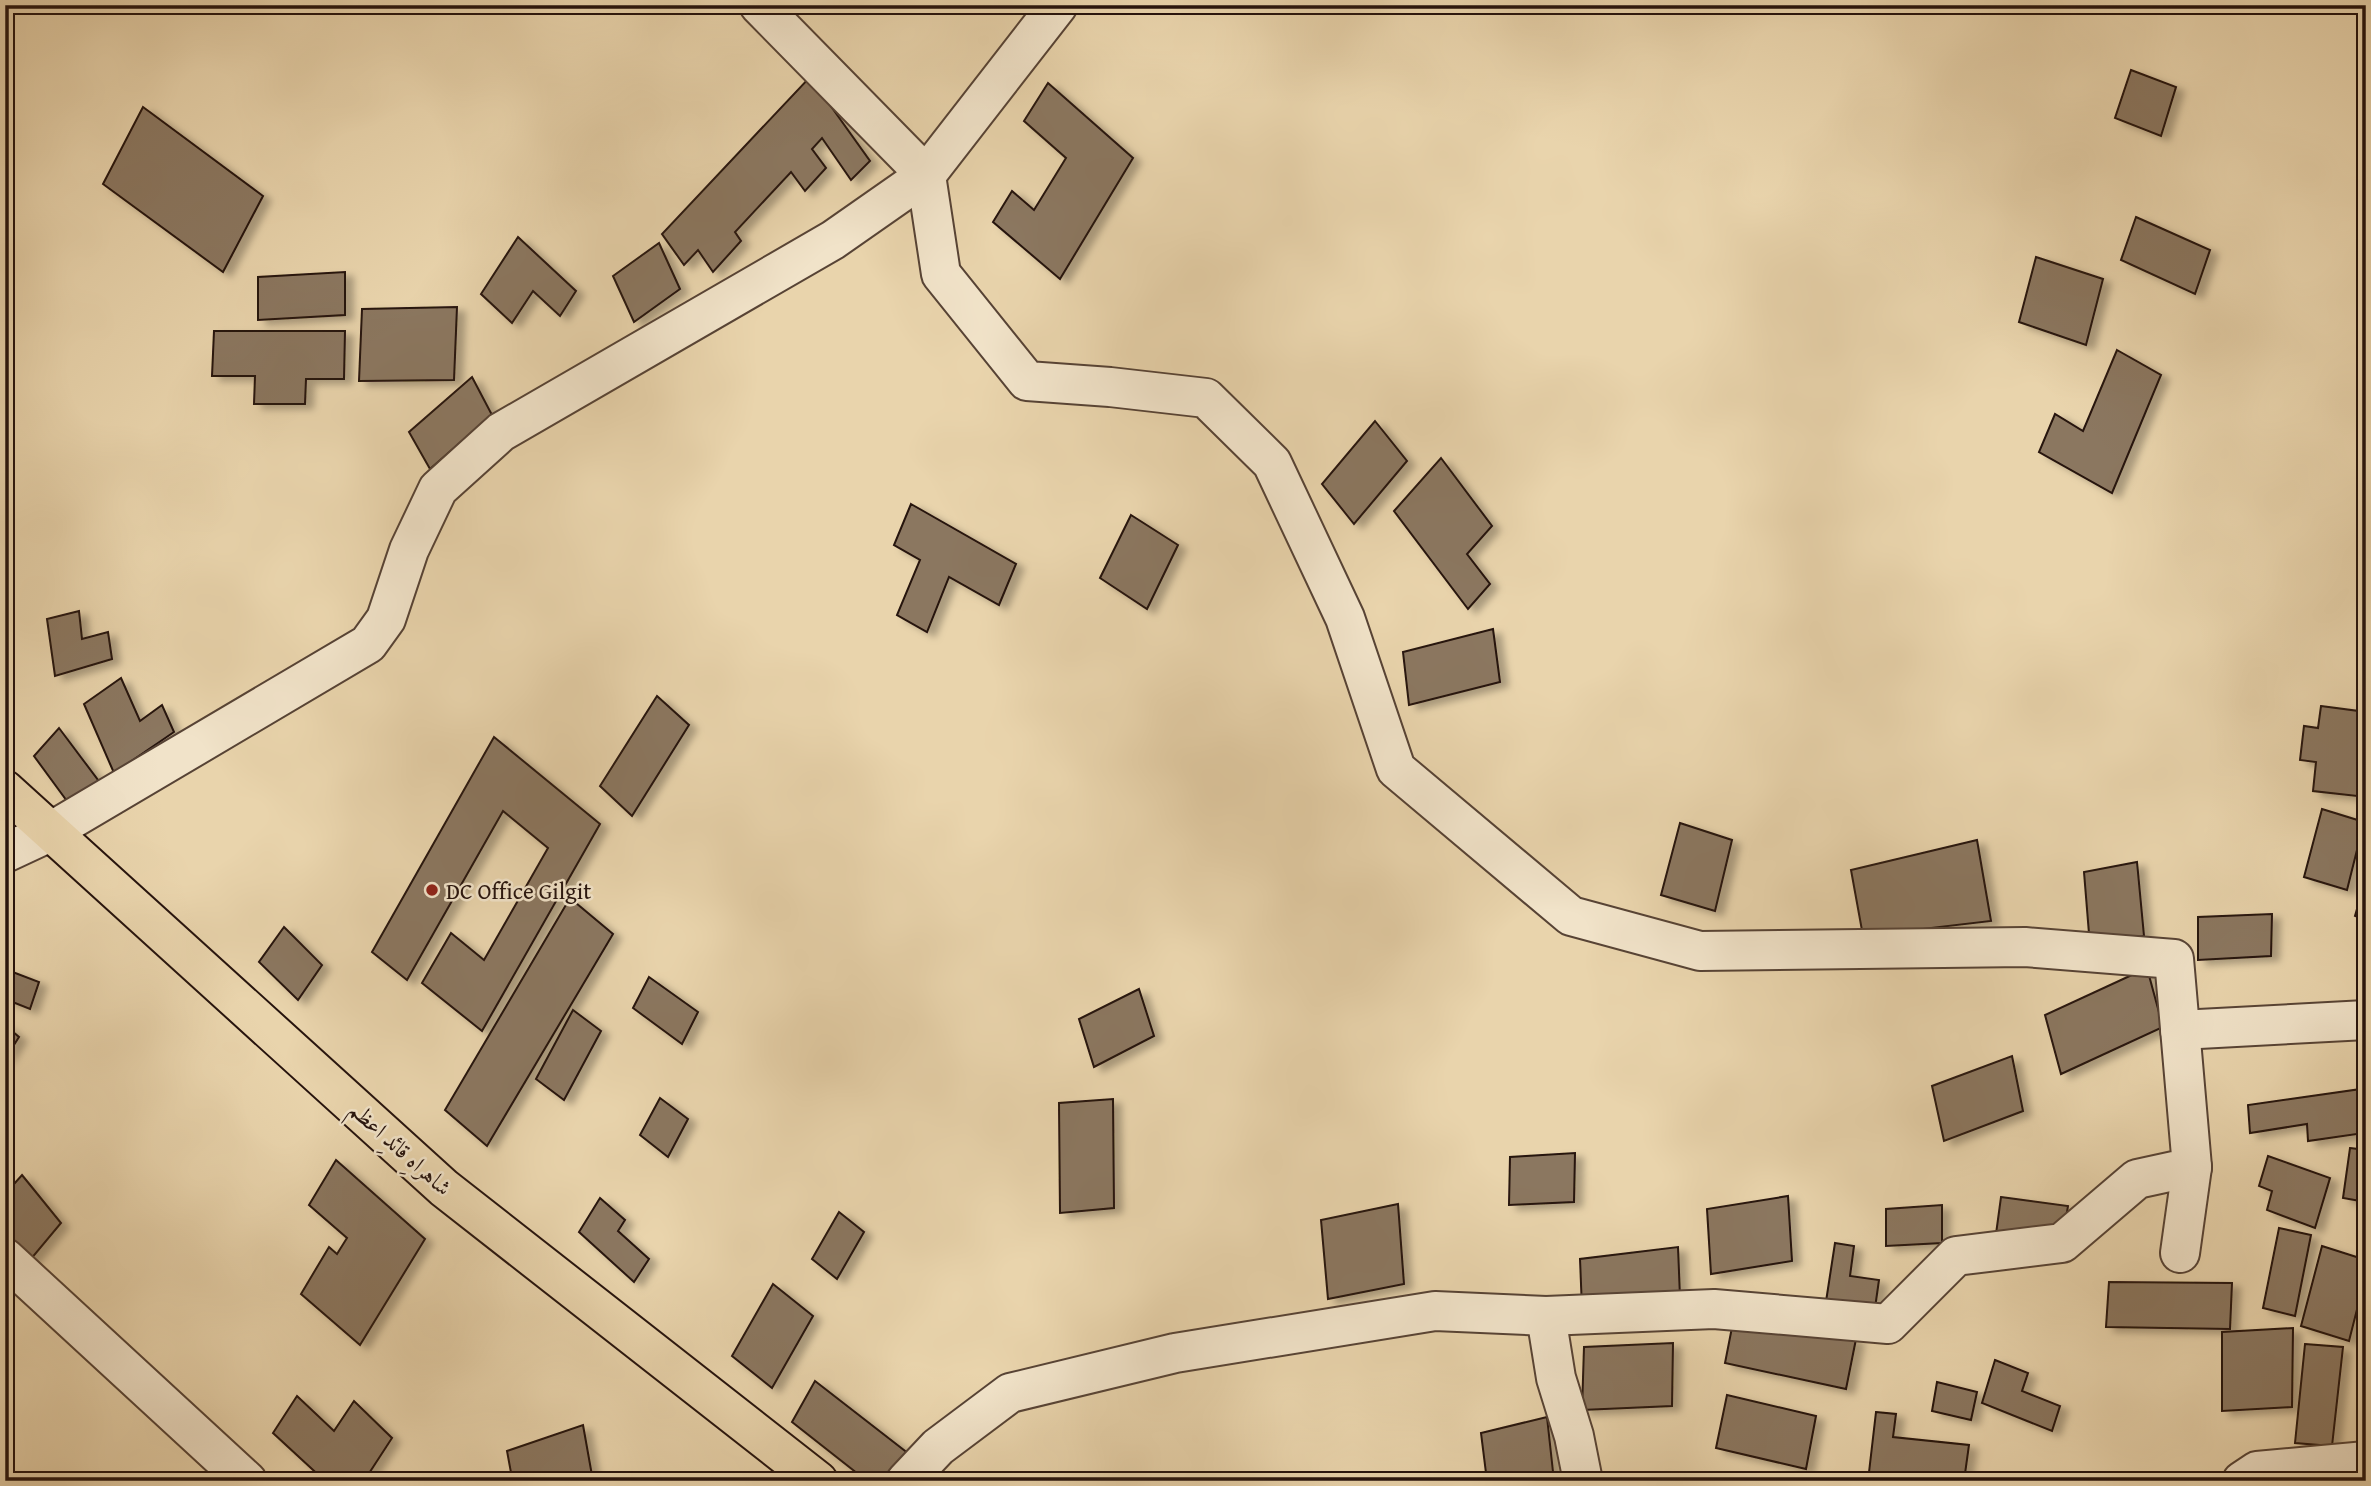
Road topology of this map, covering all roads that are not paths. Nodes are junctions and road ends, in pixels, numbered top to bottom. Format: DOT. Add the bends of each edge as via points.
graph roads {
  1 [pos="759,5"];
  2 [pos="1058,5"];
  3 [pos="926,175"];
  4 [pos="5,790"];
  5 [pos="50,832"];
  6 [pos="5,853"];
  7 [pos="2366,1020"];
  8 [pos="2180,1030"];
  9 [pos="2192,1167"];
  10 [pos="2180,1253"];
  11 [pos="5,1258"];
  12 [pos="1546,1316"];
  13 [pos="2366,1461"];
  14 [pos="247,1481"];
  15 [pos="818,1481"];
  16 [pos="905,1481"];
  17 [pos="1583,1481"];
  18 [pos="2242,1481"];
  1 -- 3 [label="street"];
  2 -- 3 [label="street"];
  3 -- 5 [label="street" via="833,240 501,432 438,489 409,550 386,619 368,644"];
  3 -- 8 [label="street" via="941,274 1027,381 1206,398 1272,463 1345,618 1396,769 1571,916 1700,951 2025,947 2174,959"];
  4 -- 5 [label="highway, شاہراہِ قائدِ اعظم"];
  5 -- 6 [label="street"];
  5 -- 15 [label="highway, شاہراہِ قائدِ اعظم" via="444,1188"];
  7 -- 8 [label="street"];
  8 -- 9 [label="street"];
  9 -- 10 [label="street"];
  9 -- 12 [label="street" via="2137,1179 2063,1243 1956,1256 1888,1324 1714,1309"];
  11 -- 14 [label="street"];
  12 -- 16 [label="street" via="1434,1311 1175,1353 1010,1393 938,1447"];
  12 -- 17 [label="street" via="1556,1378"];
  13 -- 18 [label="street" via="2257,1471"];
}
